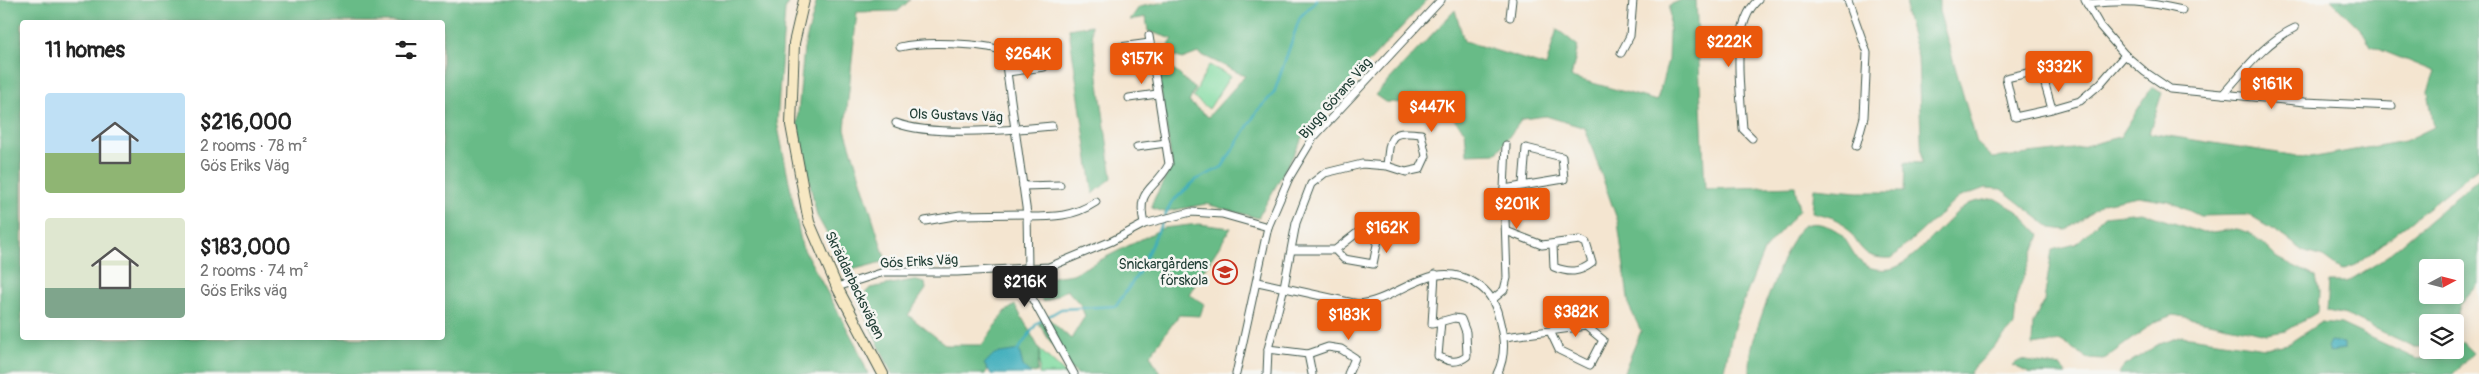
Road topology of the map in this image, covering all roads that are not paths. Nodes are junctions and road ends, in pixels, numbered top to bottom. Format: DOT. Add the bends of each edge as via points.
graph roads {
  1 [pos="804,0"];
  2 [pos="1441,0"];
  3 [pos="1512,0"];
  4 [pos="1633,0"];
  5 [pos="1758,0"];
  6 [pos="1848,0"];
  7 [pos="2086,2"];
  8 [pos="2182,10"];
  9 [pos="1510,17"];
  10 [pos="2295,28"];
  11 [pos="900,47"];
  12 [pos="1120,47"];
  13 [pos="1621,53"];
  14 [pos="2125,55"];
  15 [pos="1044,67"];
  16 [pos="1008,72"];
  17 [pos="1158,94"];
  18 [pos="2224,94"];
  19 [pos="1129,98"];
  20 [pos="2392,106"];
  21 [pos="2052,109"];
  22 [pos="896,123"];
  23 [pos="1052,126"];
  24 [pos="1016,130"];
  25 [pos="1752,138"];
  26 [pos="1166,143"];
  27 [pos="1506,145"];
  28 [pos="1856,146"];
  29 [pos="1138,147"];
  30 [pos="1387,166"];
  31 [pos="1523,184"];
  32 [pos="1060,185"];
  33 [pos="1023,186"];
  34 [pos="1504,189"];
  35 [pos="1096,202"];
  36 [pos="1026,215"];
  37 [pos="925,221"];
  38 [pos="1144,224"];
  39 [pos="1268,227"];
  40 [pos="1506,231"];
  41 [pos="1553,245"];
  42 [pos="1292,250"];
  43 [pos="1335,250"];
  44 [pos="1028,267"];
  45 [pos="1007,269"];
  46 [pos="1435,274"];
  47 [pos="1258,282"];
  48 [pos="838,287"];
  49 [pos="1284,287"];
  50 [pos="1493,299"];
  51 [pos="1440,322"];
  52 [pos="1550,331"];
  53 [pos="1505,337"];
  54 [pos="1268,349"];
  55 [pos="1308,354"];
  56 [pos="883,374"];
  57 [pos="1074,374"];
  58 [pos="1236,374"];
  59 [pos="1267,374"];
  60 [pos="1312,374"];
  61 [pos="1348,374"];
  62 [pos="1497,374"];
  1 -- 48 [label="street, Skräddarbacksvägen" via="794,43 791,126 809,222"];
  2 -- 39 [label="street, Bjugg Görans Väg" via="1314,138 1289,178"];
  3 -- 9 [label="street"];
  4 -- 13 [label="street" via="1630,36"];
  5 -- 25 [label="street" via="1751,7 1740,40 1743,129"];
  6 -- 28 [label="street" via="1867,53 1864,118"];
  7 -- 8 [label="street" via="2144,1"];
  7 -- 14 [label="street" via="2100,26"];
  10 -- 18 [label="street" via="2282,34"];
  11 -- 16 [label="street, Ols Gustavs Väg" via="913,44 994,47 1004,51"];
  12 -- 17 [label="street" via="1150,39"];
  14 -- 18 [label="street" via="2170,89"];
  14 -- 21 [label="street" via="2080,101"];
  15 -- 16 [label="street"];
  16 -- 24 [label="street, Ols Gustavs Väg"];
  17 -- 19 [label="street"];
  17 -- 26 [label="street"];
  18 -- 20 [label="street" via="2314,103"];
  21 -- 21 [label="street" via="2042,74 2038,71 2006,78 2015,117"];
  22 -- 24 [label="street, Ols Gustavs Väg" via="910,129"];
  23 -- 24 [label="street, Ols Gustavs Väg"];
  24 -- 33 [label="street, Ols Gustavs Väg"];
  26 -- 29 [label="street"];
  26 -- 38 [label="street" via="1169,164 1142,196"];
  27 -- 34 [label="street"];
  30 -- 30 [label="street" via="1406,172 1420,169 1426,156 1421,134 1395,134 1389,140"];
  30 -- 42 [label="street" via="1362,164 1337,169 1325,172 1311,184 1296,223"];
  31 -- 31 [label="street" via="1564,179 1562,156 1526,148"];
  31 -- 34 [label="street"];
  32 -- 33 [label="street"];
  33 -- 36 [label="street, Ols Gustavs Väg"];
  34 -- 40 [label="street"];
  35 -- 36 [label="street" via="1064,217"];
  36 -- 37 [label="street" via="960,215"];
  36 -- 44 [label="street, Ols Gustavs Väg"];
  38 -- 39 [label="street, Gös Eriks Väg" via="1191,212 1222,214"];
  38 -- 44 [label="street, Gös Eriks Väg" via="1072,259 1049,267"];
  39 -- 47 [label="street"];
  40 -- 41 [label="street" via="1542,245"];
  40 -- 50 [label="street" via="1507,278 1504,290"];
  41 -- 41 [label="street" via="1580,240 1586,243 1592,263 1583,270 1567,273 1554,267"];
  42 -- 43 [label="street"];
  42 -- 49 [label="street"];
  43 -- 43 [label="street" via="1344,259 1373,264 1379,235 1357,233"];
  44 -- 45 [label="street, Gös Eriks Väg"];
  45 -- 48 [label="street, Gös Eriks Väg" via="884,272"];
  45 -- 57 [label="street" via="1028,291"];
  46 -- 49 [label="street" via="1373,303 1332,300"];
  46 -- 50 [label="street" via="1462,275 1482,287"];
  46 -- 51 [label="street" via="1432,324"];
  47 -- 49 [label="street"];
  47 -- 58 [label="street"];
  48 -- 56 [label="street, Skräddarbacksvägen"];
  49 -- 54 [label="street"];
  50 -- 53 [label="street"];
  51 -- 51 [label="street" via="1461,319 1466,332 1467,356 1460,361 1447,361 1438,356"];
  52 -- 52 [label="street" via="1586,326 1603,340 1590,365 1560,350"];
  52 -- 53 [label="street"];
  53 -- 62 [label="street"];
  54 -- 55 [label="street"];
  54 -- 59 [label="street"];
  55 -- 60 [label="street"];
  55 -- 61 [label="street" via="1328,347 1341,349 1355,358"];
}
